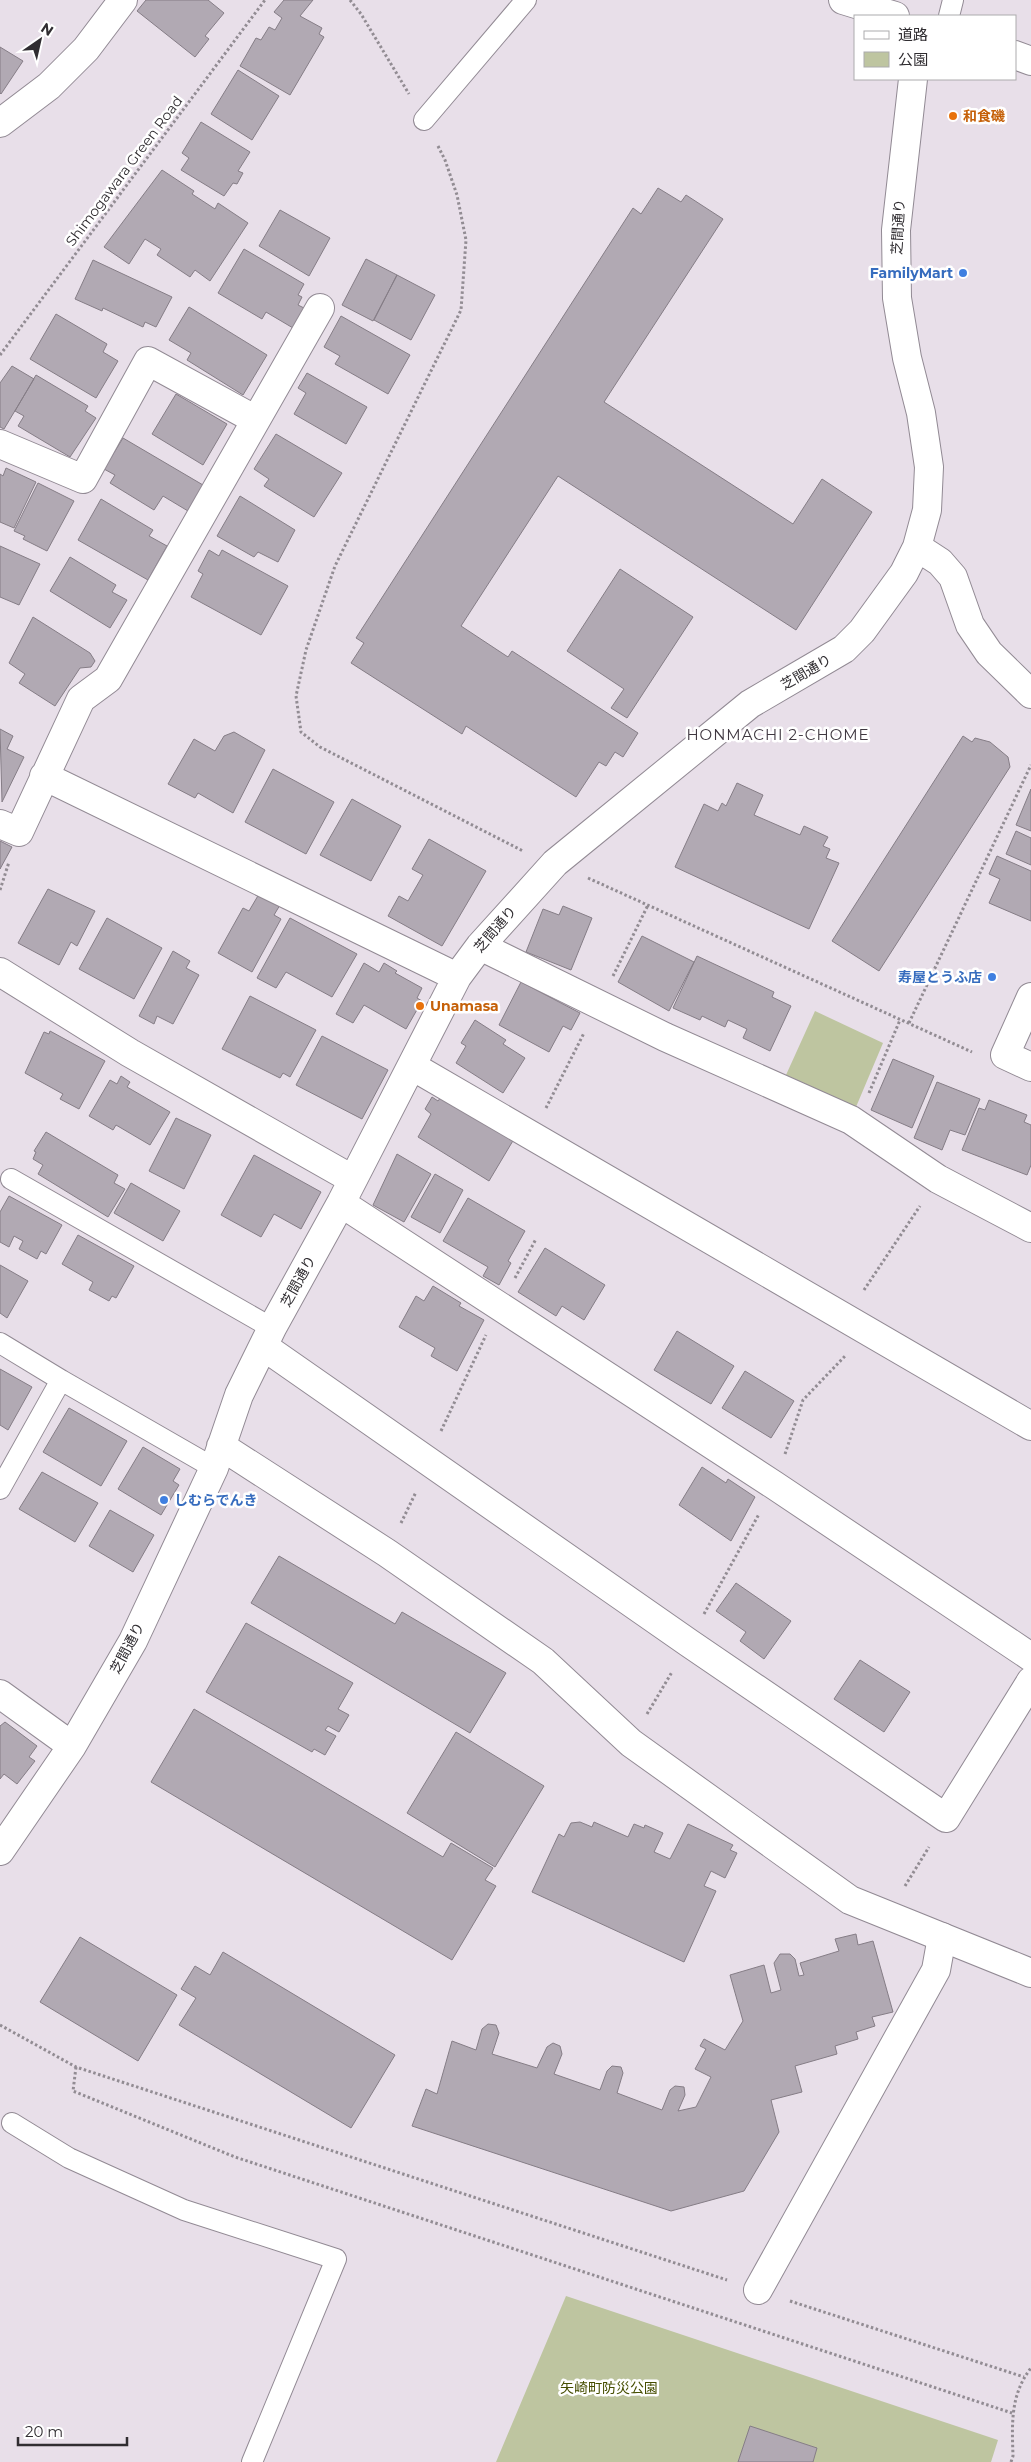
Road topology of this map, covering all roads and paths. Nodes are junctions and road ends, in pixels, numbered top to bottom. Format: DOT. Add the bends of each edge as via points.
graph roads {
  1 [pos="123,0"];
  2 [pos="265,0"];
  3 [pos="350,0"];
  4 [pos="526,0"];
  5 [pos="843,0"];
  6 [pos="953,0"];
  7 [pos="892,15"];
  8 [pos="949,15"];
  9 [pos="1016,55"];
  10 [pos="1031,61"];
  11 [pos="913,80"];
  12 [pos="424,120"];
  13 [pos="0,122"];
  14 [pos="320,308"];
  15 [pos="0,355"];
  16 [pos="256,420"];
  17 [pos="0,444"];
  18 [pos="917,547"];
  19 [pos="1031,694"];
  20 [pos="1031,765"];
  21 [pos="44,776"];
  22 [pos="0,824"];
  23 [pos="555,863"];
  24 [pos="480,946"];
  25 [pos="0,972"];
  26 [pos="457,977"];
  27 [pos="1031,996"];
  28 [pos="900,1020"];
  29 [pos="909,1023"];
  30 [pos="974,1052"];
  31 [pos="412,1066"];
  32 [pos="1031,1067"];
  33 [pos="856,1124"];
  34 [pos="11,1179"];
  35 [pos="347,1191"];
  36 [pos="1031,1228"];
  37 [pos="536,1240"];
  38 [pos="499,1306"];
  39 [pos="268,1337"];
  40 [pos="0,1343"];
  41 [pos="61,1380"];
  42 [pos="1031,1426"];
  43 [pos="217,1457"];
  44 [pos="430,1461"];
  45 [pos="0,1489"];
  46 [pos="387,1553"];
  47 [pos="1031,1657"];
  48 [pos="1031,1681"];
  49 [pos="0,1694"];
  50 [pos="72,1746"];
  51 [pos="946,1818"];
  52 [pos="0,1851"];
  53 [pos="888,1914"];
  54 [pos="942,1936"];
  55 [pos="1031,1972"];
  56 [pos="0,2025"];
  57 [pos="76,2067"];
  58 [pos="12,2123"];
  59 [pos="758,2290"];
  60 [pos="1031,2368"];
  61 [pos="1024,2377"];
  62 [pos="1012,2413"];
  63 [pos="252,2462"];
  64 [pos="1011,2462"];
  1 -- 13 [label="street" via="86,48 49,86"];
  2 -- 15 [label="path, Shimogawara Green Road"];
  3 -- 12 [label="path"];
  4 -- 12 [label="lane"];
  5 -- 7 [label="street"];
  6 -- 8 [label="lane"];
  9 -- 10 [label="street"];
  11 -- 18 [label="street, 芝間通り" via="896,230 897,298 929,467 927,510"];
  12 -- 23 [label="path" via="445,160 457,195 466,240 461,310 335,566 306,650 296,696 301,732 329,752 523,851"];
  14 -- 16 [label="street"];
  16 -- 17 [label="street" via="148,361 83,479"];
  16 -- 21 [label="street" via="108,679 81,699"];
  18 -- 19 [label="street" via="940,562 953,577 970,625 989,653"];
  18 -- 23 [label="street, 芝間通り" via="887,599 844,649 750,704"];
  20 -- 29 [label="path"];
  21 -- 22 [label="street" via="19,832"];
  21 -- 26 [label="street"];
  23 -- 24 [label="street, 芝間通り"];
  23 -- 28 [label="path"];
  24 -- 26 [label="street, 芝間通り"];
  24 -- 33 [label="street" via="666,1037"];
  25 -- 35 [label="street"];
  26 -- 31 [label="street, 芝間通り"];
  27 -- 32 [label="street" via="1005,1055"];
  28 -- 29 [label="path"];
  28 -- 33 [label="path"];
  29 -- 30 [label="path"];
  31 -- 35 [label="street, 芝間通り"];
  31 -- 42 [label="street"];
  33 -- 36 [label="street" via="938,1179"];
  34 -- 39 [label="lane"];
  35 -- 38 [label="street"];
  35 -- 39 [label="street, 芝間通り"];
  37 -- 38 [label="path"];
  38 -- 44 [label="path"];
  38 -- 47 [label="street"];
  39 -- 43 [label="street, 芝間通り" via="239,1395"];
  39 -- 44 [label="street"];
  40 -- 41 [label="lane"];
  41 -- 43 [label="lane"];
  41 -- 45 [label="lane"];
  43 -- 46 [label="street"];
  43 -- 50 [label="street, 芝間通り" via="133,1641"];
  44 -- 46 [label="path"];
  44 -- 51 [label="street"];
  46 -- 53 [label="street" via="543,1661 630,1743 850,1900"];
  48 -- 51 [label="street"];
  49 -- 50 [label="street"];
  50 -- 52 [label="street, 芝間通り"];
  51 -- 53 [label="path"];
  53 -- 54 [label="street"];
  54 -- 55 [label="street"];
  54 -- 59 [label="street" via="936,1970"];
  56 -- 57 [label="path"];
  57 -- 59 [label="path"];
  57 -- 62 [label="path" via="72,2091 235,2157"];
  58 -- 63 [label="lane" via="69,2158 184,2210 336,2259"];
  59 -- 61 [label="path"];
  60 -- 61 [label="path"];
  61 -- 62 [label="path"];
  62 -- 64 [label="path"];
}
